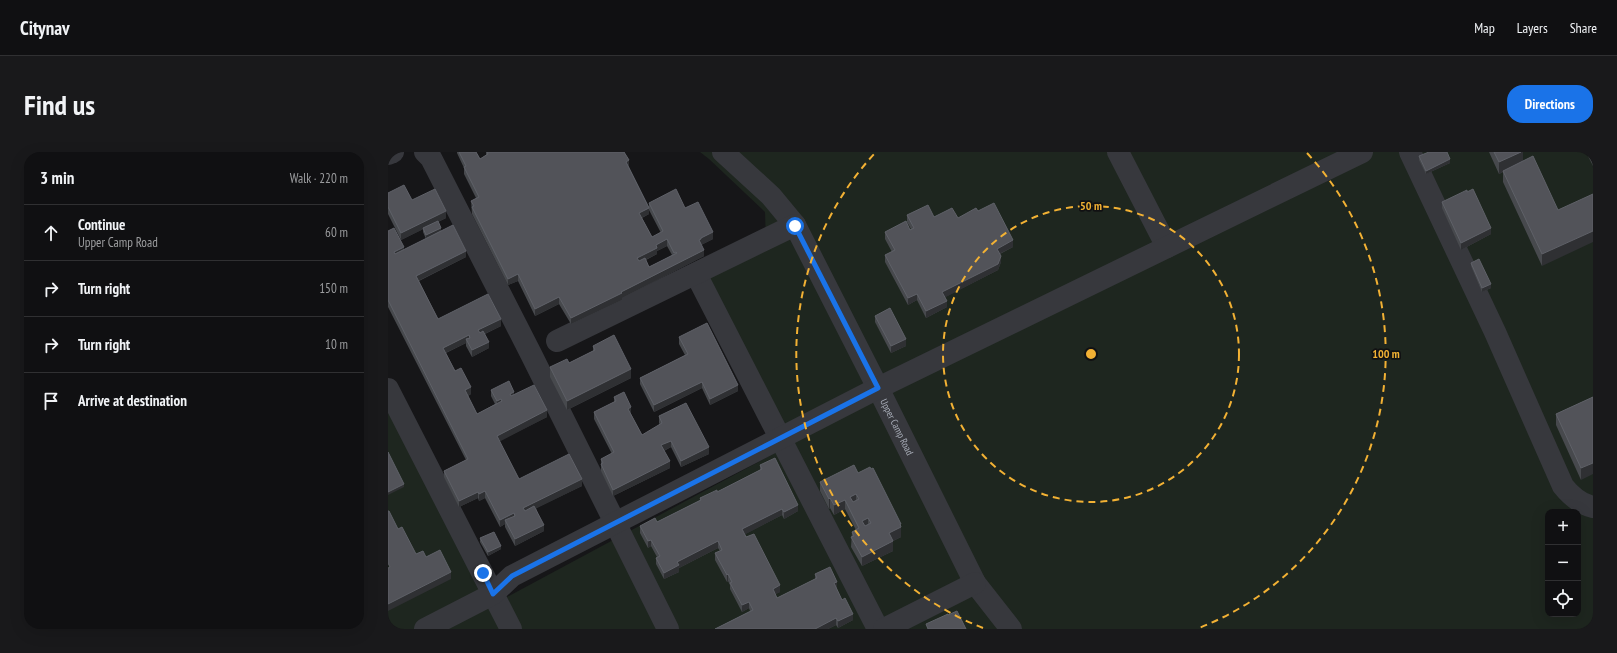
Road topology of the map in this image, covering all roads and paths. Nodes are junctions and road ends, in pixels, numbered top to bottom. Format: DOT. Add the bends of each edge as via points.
graph roads {
  1 [pos="393,152"];
  2 [pos="425,152"];
  3 [pos="723,152"];
  4 [pos="1118,152"];
  5 [pos="1361,152"];
  6 [pos="1410,152"];
  7 [pos="388,154"];
  8 [pos="795,226"];
  9 [pos="1167,247"];
  10 [pos="696,274"];
  11 [pos="557,341"];
  12 [pos="878,388"];
  13 [pos="388,389"];
  14 [pos="780,438"];
  15 [pos="1593,507"];
  16 [pos="615,523"];
  17 [pos="975,583"];
  18 [pos="493,594"];
  19 [pos="425,629"];
  20 [pos="511,629"];
  21 [pos="668,629"];
  22 [pos="878,629"];
  23 [pos="884,629"];
  24 [pos="1012,629"];
  1 -- 7 [label="lane"];
  2 -- 16 [label="lane" via="431,158"];
  3 -- 8 [label="lane, Upper Camp Road" via="771,196"];
  4 -- 9 [label="lane"];
  5 -- 9 [label="lane"];
  6 -- 15 [label="lane" via="1495,332 1563,486 1579,501"];
  8 -- 10 [label="lane"];
  8 -- 12 [label="lane, Upper Camp Road"];
  9 -- 12 [label="lane"];
  10 -- 11 [label="lane"];
  10 -- 14 [label="lane"];
  12 -- 14 [label="lane"];
  12 -- 17 [label="lane, Upper Camp Road"];
  13 -- 18 [label="lane"];
  14 -- 16 [label="lane"];
  14 -- 22 [label="lane"];
  16 -- 18 [label="lane" via="512,576"];
  16 -- 21 [label="lane"];
  17 -- 23 [label="lane"];
  17 -- 24 [label="lane, Upper Camp Road"];
  18 -- 19 [label="lane"];
  18 -- 20 [label="lane"];
}
